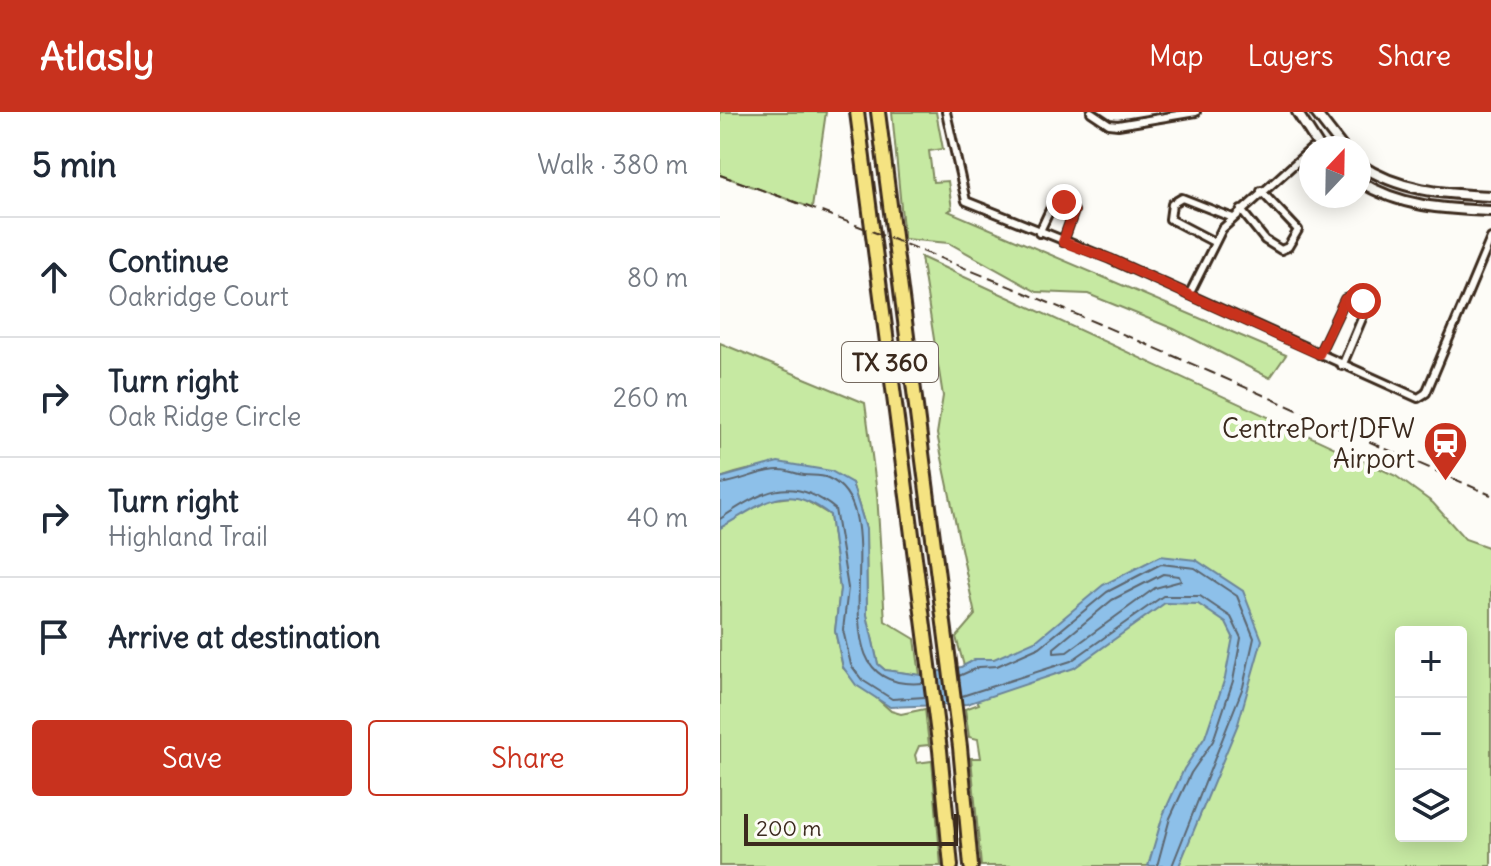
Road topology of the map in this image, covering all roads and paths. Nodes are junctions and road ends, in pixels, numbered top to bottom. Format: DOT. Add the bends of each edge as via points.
graph roads {
  1 [pos="857,112"];
  2 [pos="878,112"];
  3 [pos="946,112"];
  4 [pos="1091,112"];
  5 [pos="1196,112"];
  6 [pos="1297,112"];
  7 [pos="1315,112"];
  8 [pos="1309,136"];
  9 [pos="1334,136"];
  10 [pos="1299,160"];
  11 [pos="1371,170"];
  12 [pos="1371,188"];
  13 [pos="1261,191"];
  14 [pos="1432,192"];
  15 [pos="1491,196"];
  16 [pos="1430,208"];
  17 [pos="1241,210"];
  18 [pos="1491,211"];
  19 [pos="1233,218"];
  20 [pos="1039,233"];
  21 [pos="1491,238"];
  22 [pos="1063,242"];
  23 [pos="1214,242"];
  24 [pos="1189,295"];
  25 [pos="1319,354"];
  26 [pos="1342,366"];
  27 [pos="951,866"];
  28 [pos="971,866"];
  1 -- 27 [label="highway, TX 360"];
  2 -- 28 [label="highway, TX 360"];
  3 -- 20 [label="street" via="966,201"];
  4 -- 5 [label="street" via="1118,125"];
  6 -- 8 [label="street"];
  7 -- 9 [label="street"];
  10 -- 13 [label="street"];
  11 -- 14 [label="street"];
  12 -- 16 [label="street"];
  13 -- 17 [label="street"];
  13 -- 17 [label="street" via="1298,230 1288,247 1271,245"];
  14 -- 15 [label="street"];
  14 -- 16 [label="street"];
  16 -- 18 [label="street"];
  17 -- 19 [label="street"];
  19 -- 23 [label="street"];
  19 -- 23 [label="street" via="1182,198 1172,204 1170,219"];
  20 -- 22 [label="street"];
  20 -- 22 [label="street" via="1050,204 1055,199 1064,202 1074,211"];
  21 -- 26 [label="street" via="1423,397"];
  22 -- 24 [label="street"];
  23 -- 24 [label="street"];
  24 -- 25 [label="street"];
  25 -- 26 [label="street"];
  25 -- 26 [label="street" via="1345,299 1355,296 1366,309"];
}
